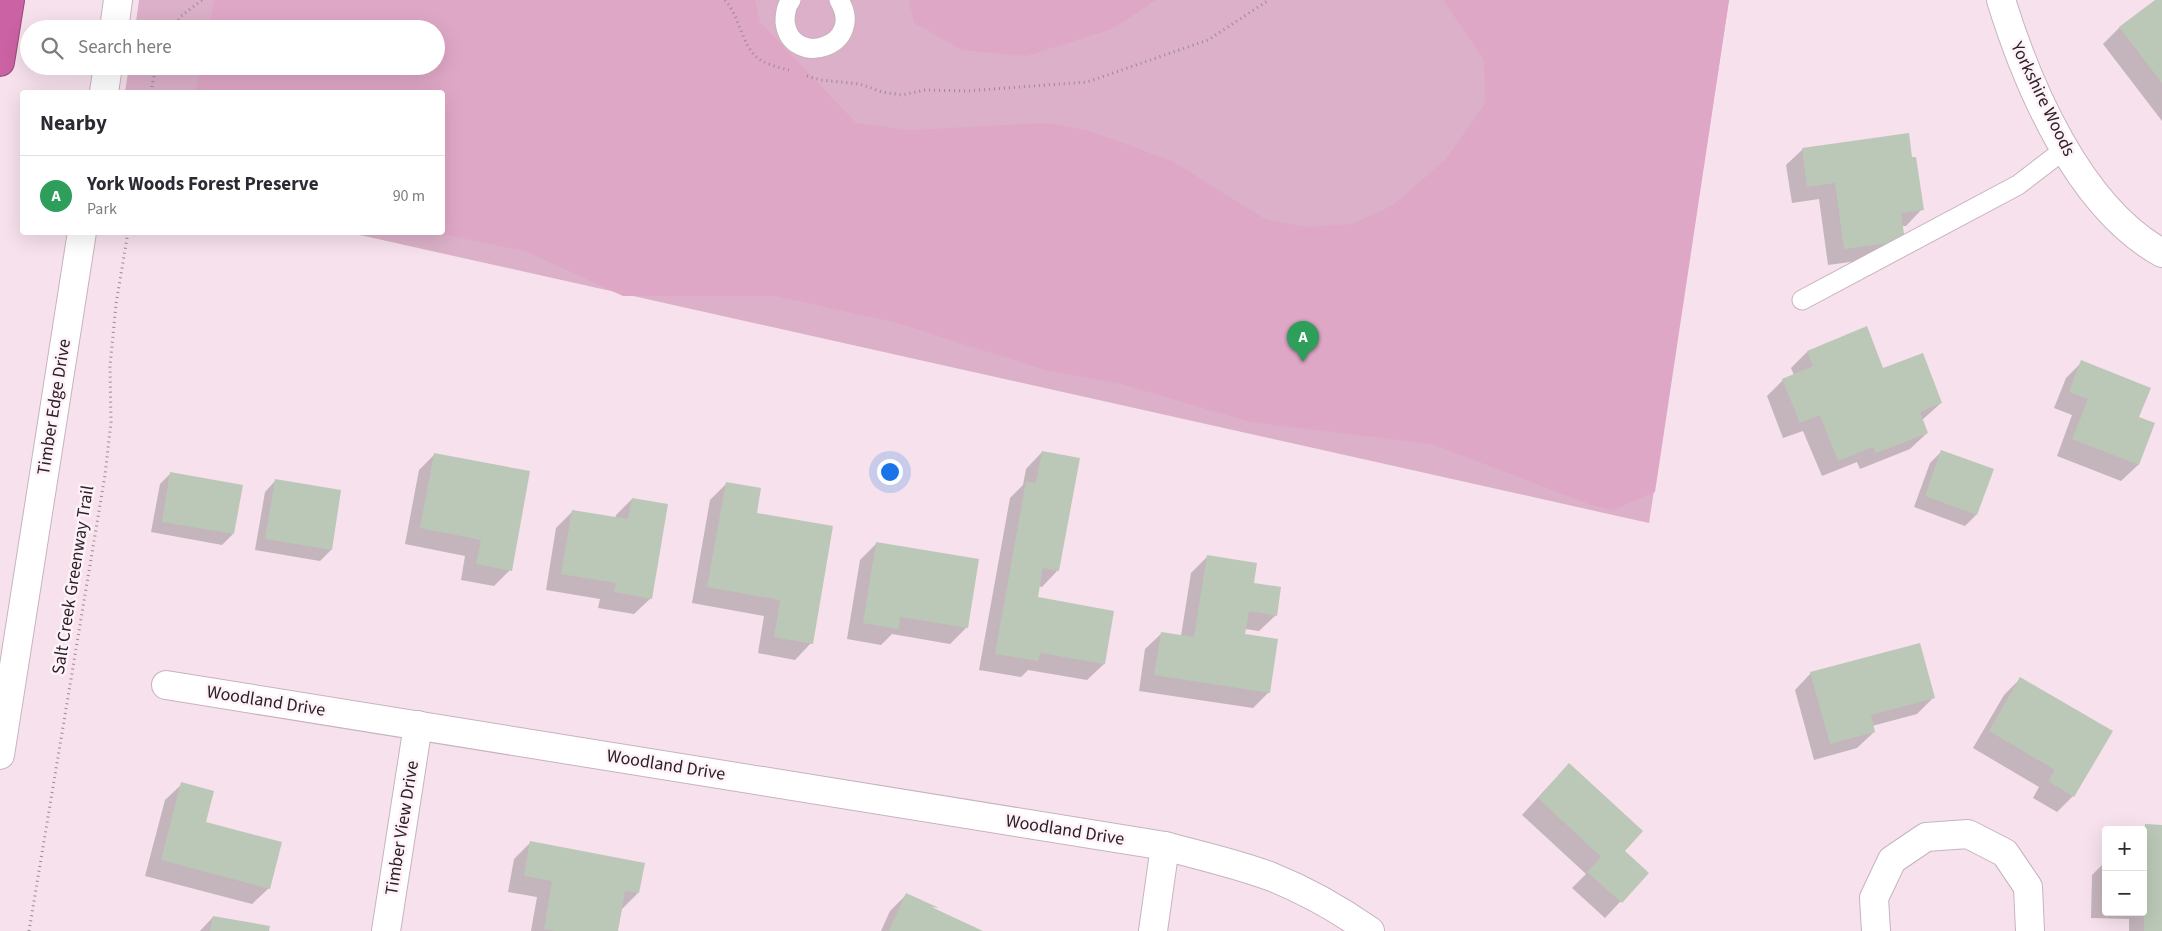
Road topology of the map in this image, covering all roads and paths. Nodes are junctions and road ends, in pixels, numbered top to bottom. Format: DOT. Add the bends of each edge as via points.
graph roads {
  1 [pos="10,0"];
  2 [pos="118,0"];
  3 [pos="202,0"];
  4 [pos="725,0"];
  5 [pos="790,0"];
  6 [pos="839,0"];
  7 [pos="1269,0"];
  8 [pos="2002,0"];
  9 [pos="115,20"];
  10 [pos="178,20"];
  11 [pos="0,62"];
  12 [pos="797,73"];
  13 [pos="107,75"];
  14 [pos="154,75"];
  15 [pos="805,75"];
  16 [pos="104,90"];
  17 [pos="151,90"];
  18 [pos="2065,149"];
  19 [pos="82,235"];
  20 [pos="128,235"];
  21 [pos="2162,253"];
  22 [pos="1802,300"];
  23 [pos="166,685"];
  24 [pos="418,725"];
  25 [pos="0,755"];
  26 [pos="1165,846"];
  27 [pos="30,931"];
  28 [pos="386,931"];
  29 [pos="1153,931"];
  30 [pos="1370,931"];
  31 [pos="1876,931"];
  32 [pos="2030,931"];
  1 -- 11 [label="highway"];
  2 -- 9 [label="street"];
  3 -- 10 [label="path"];
  4 -- 12 [label="path" via="749,46 761,60"];
  5 -- 6 [label="lane" via="785,16 786,30 793,41 815,49 829,46 844,29 846,16"];
  7 -- 15 [label="path" via="1208,40 1086,82 966,91 925,90 902,95"];
  8 -- 18 [label="street, Yorkshire Woods" via="2015,43"];
  13 -- 16 [label="street"];
  14 -- 17 [label="path"];
  18 -- 21 [label="street, Yorkshire Woods" via="2090,188 2122,222 2150,247"];
  18 -- 22 [label="lane" via="2018,185"];
  19 -- 25 [label="street, Timber Edge Drive"];
  20 -- 27 [label="path, Salt Creek Greenway Trail" via="116,304 110,366 111,422 104,475"];
  23 -- 24 [label="street, Woodland Drive"];
  24 -- 26 [label="street, Woodland Drive"];
  24 -- 28 [label="street, Timber View Drive"];
  26 -- 29 [label="street"];
  26 -- 30 [label="street, Woodland Drive" via="1274,878 1313,896"];
  31 -- 32 [label="street" via="1874,898 1892,860 1926,837 1968,834 2005,853 2028,887"];
}
